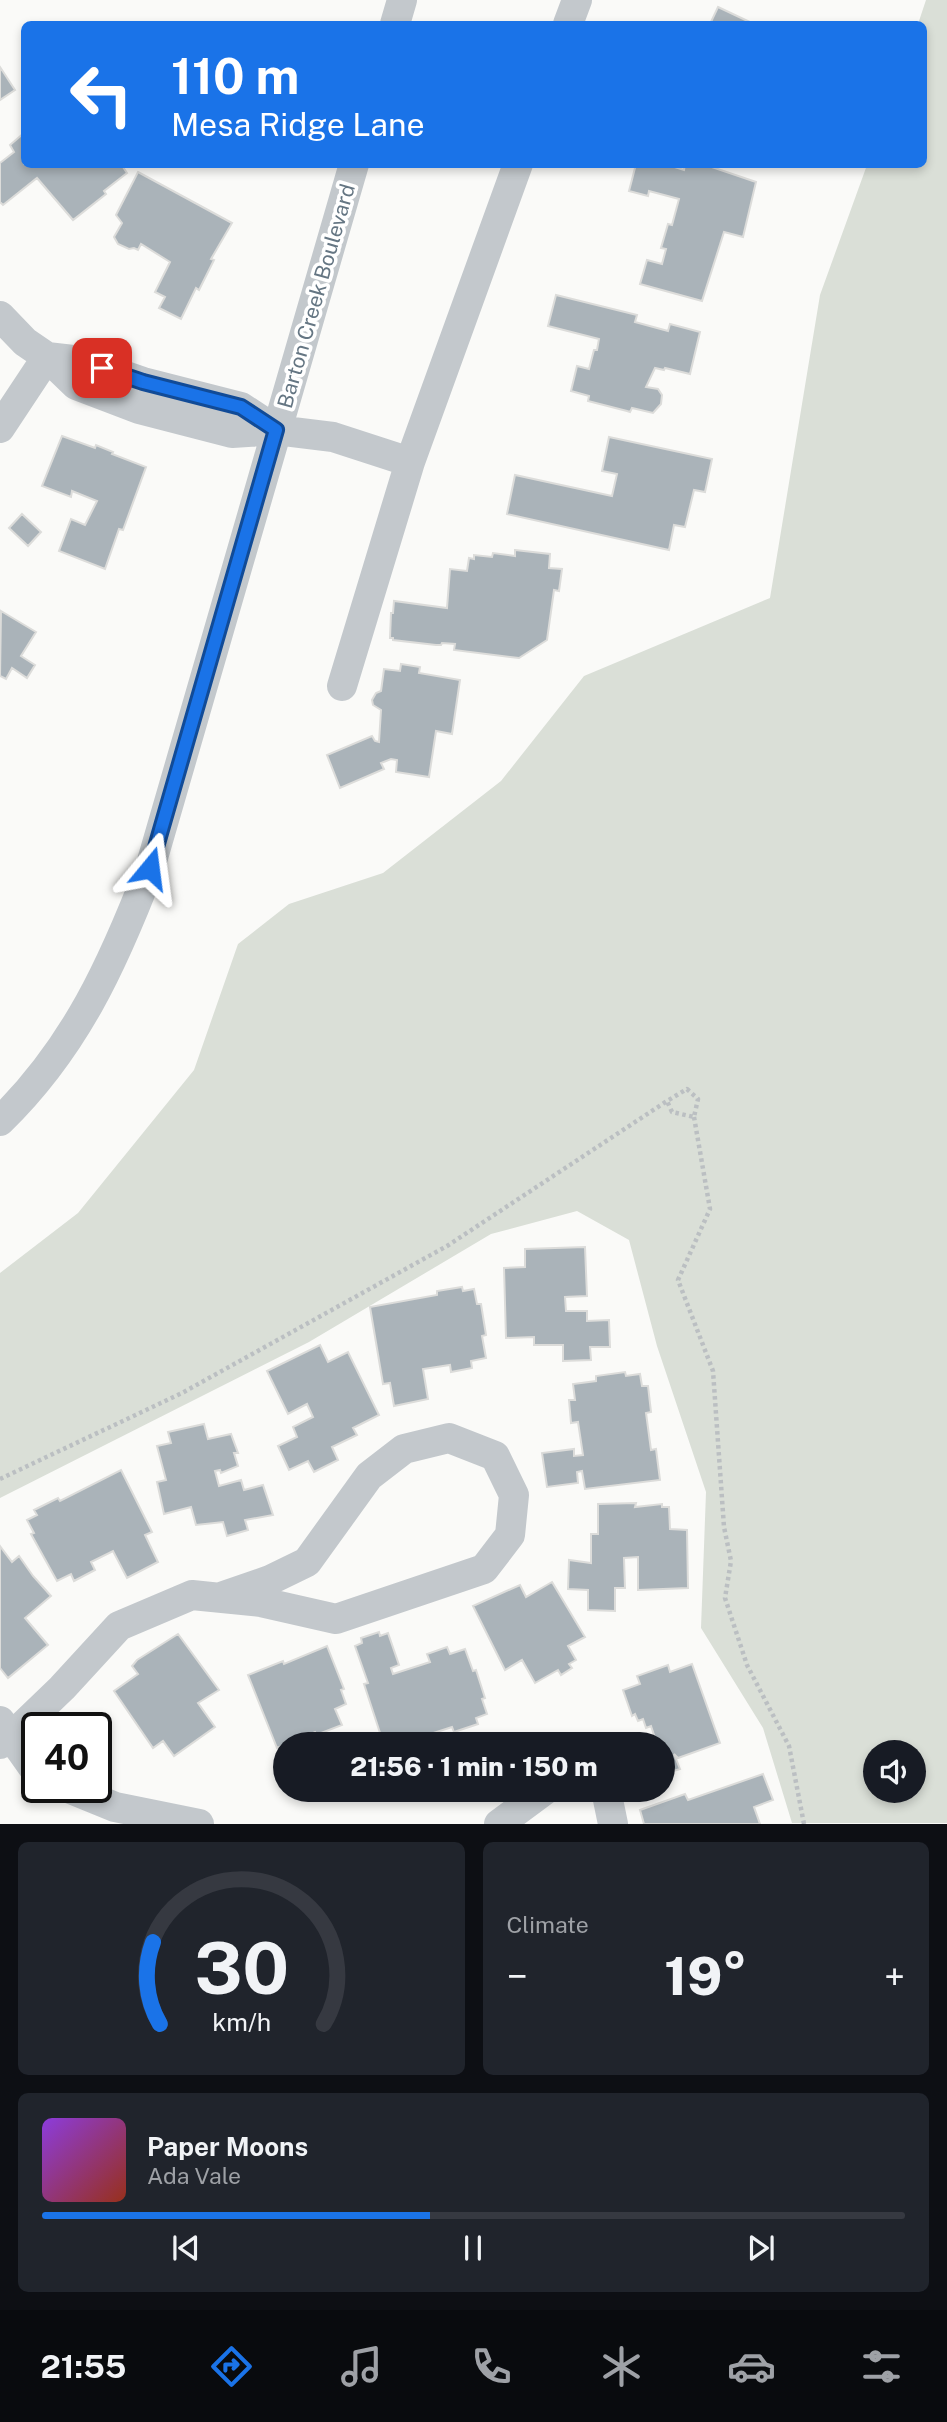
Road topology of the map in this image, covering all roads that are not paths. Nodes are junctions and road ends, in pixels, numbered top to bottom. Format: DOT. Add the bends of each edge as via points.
graph roads {
  1 [pos="402,0"];
  2 [pos="577,0"];
  3 [pos="396,21"];
  4 [pos="569,21"];
  5 [pos="353,168"];
  6 [pos="517,168"];
  7 [pos="0,316"];
  8 [pos="47,357"];
  9 [pos="0,428"];
  10 [pos="276,430"];
  11 [pos="410,462"];
  12 [pos="342,686"];
  13 [pos="0,1121"];
  14 [pos="221,1598"];
  15 [pos="4,1734"];
  16 [pos="21,1754"];
  17 [pos="529,1802"];
  18 [pos="609,1802"];
  19 [pos="106,1803"];
  20 [pos="199,1824"];
  21 [pos="499,1824"];
  22 [pos="613,1824"];
  1 -- 3 [label="street"];
  2 -- 4 [label="street"];
  5 -- 10 [label="street, Barton Creek Boulevard"];
  6 -- 11 [label="street"];
  7 -- 8 [label="street"];
  8 -- 9 [label="street"];
  8 -- 10 [label="street" via="82,361 241,407"];
  10 -- 11 [label="street" via="333,437"];
  10 -- 13 [label="street, Barton Creek Boulevard" via="150,868 127,927 79,1024 49,1068"];
  11 -- 12 [label="street"];
  14 -- 14 [label="street" via="336,1619 484,1569 510,1535 514,1495 495,1456 449,1438 404,1449 369,1476 307,1562"];
  14 -- 15 [label="street" via="192,1595 119,1626 62,1688"];
  15 -- 16 [label="street"];
  17 -- 21 [label="street"];
  18 -- 22 [label="street"];
  19 -- 20 [label="street"];
}
